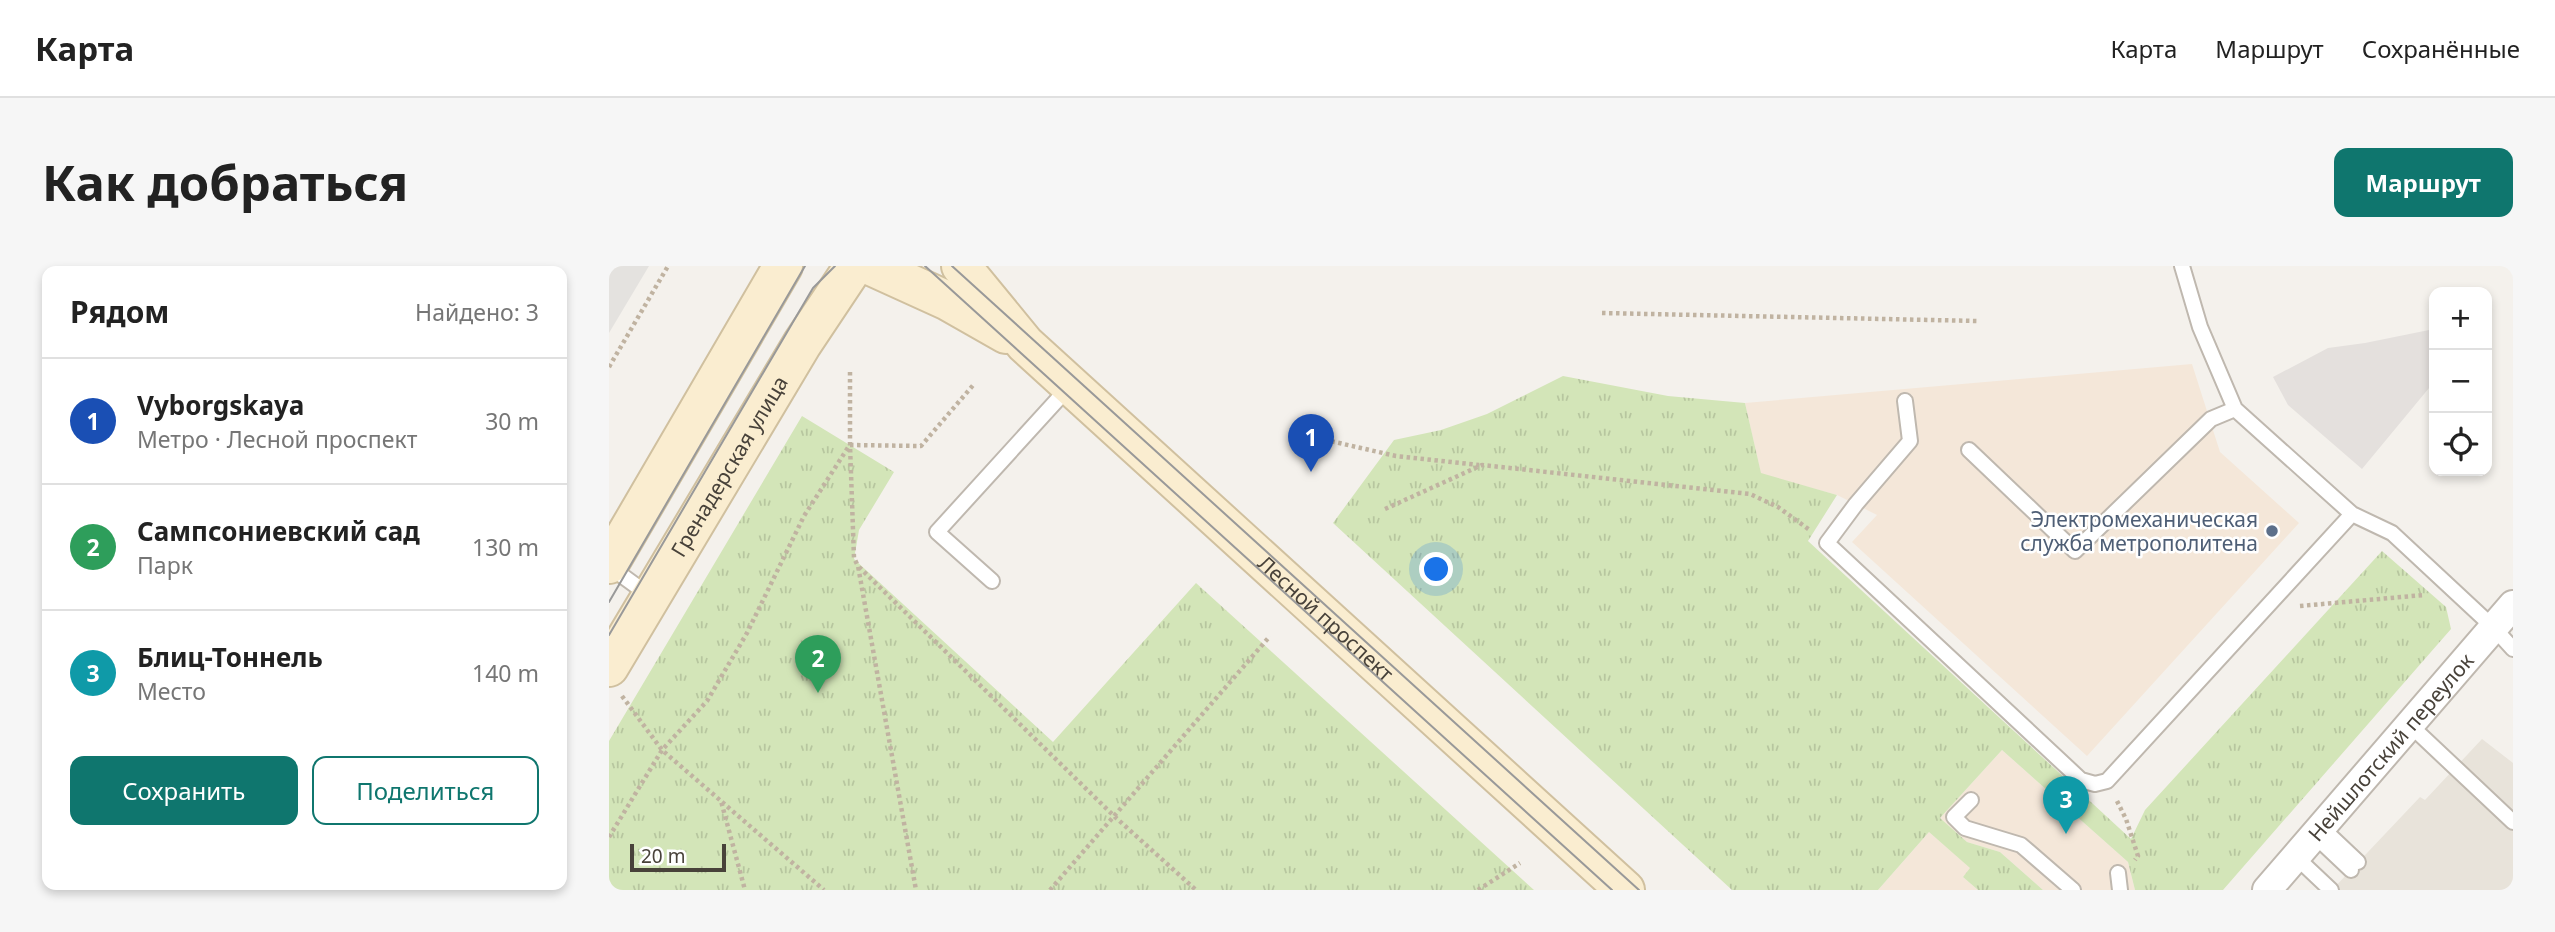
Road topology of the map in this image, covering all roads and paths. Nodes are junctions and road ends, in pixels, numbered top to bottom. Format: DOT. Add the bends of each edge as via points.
graph roads {
  1 [pos="668,266"];
  2 [pos="783,266"];
  3 [pos="854,266"];
  4 [pos="871,266"];
  5 [pos="961,266"];
  6 [pos="2182,266"];
  7 [pos="1602,313"];
  8 [pos="1977,321"];
  9 [pos="1025,344"];
  10 [pos="609,367"];
  11 [pos="850,372"];
  12 [pos="975,383"];
  13 [pos="1070,386"];
  14 [pos="1905,401"];
  15 [pos="2235,409"];
  16 [pos="1304,435"];
  17 [pos="850,445"];
  18 [pos="1969,450"];
  19 [pos="1482,465"];
  20 [pos="1385,509"];
  21 [pos="2352,514"];
  22 [pos="1827,543"];
  23 [pos="609,565"];
  24 [pos="858,566"];
  25 [pos="992,581"];
  26 [pos="2456,593"];
  27 [pos="650,597"];
  28 [pos="2513,605"];
  29 [pos="2265,609"];
  30 [pos="2493,627"];
  31 [pos="1270,636"];
  32 [pos="2513,649"];
  33 [pos="615,681"];
  34 [pos="2410,725"];
  35 [pos="662,750"];
  36 [pos="2107,781"];
  37 [pos="1971,800"];
  38 [pos="721,801"];
  39 [pos="1114,816"];
  40 [pos="2513,822"];
  41 [pos="2318,832"];
  42 [pos="609,837"];
  43 [pos="2296,858"];
  44 [pos="1520,863"];
  45 [pos="2355,866"];
  46 [pos="2119,883"];
  47 [pos="745,890"];
  48 [pos="824,890"];
  49 [pos="916,890"];
  50 [pos="1050,890"];
  51 [pos="1196,890"];
  52 [pos="1478,890"];
  53 [pos="1625,890"];
  54 [pos="2073,890"];
  55 [pos="2267,890"];
  56 [pos="2331,890"];
  1 -- 10 [label="path"];
  2 -- 23 [label="main road"];
  3 -- 27 [label="main road, Гренадерская улица"];
  4 -- 9 [label="main road, Лесной проспект" via="948,301"];
  5 -- 9 [label="main road, Лесной проспект"];
  6 -- 15 [label="lane" via="2200,327"];
  7 -- 8 [label="path"];
  9 -- 13 [label="main road, Лесной проспект"];
  11 -- 17 [label="path"];
  12 -- 17 [label="path" via="921,446"];
  13 -- 25 [label="lane" via="937,532"];
  13 -- 53 [label="main road, Лесной проспект"];
  14 -- 22 [label="lane" via="1910,441"];
  15 -- 18 [label="lane" via="2211,419 2075,551"];
  15 -- 21 [label="lane"];
  16 -- 19 [label="path" via="1396,456"];
  17 -- 24 [label="path"];
  17 -- 35 [label="path" via="804,516 747,633 707,701"];
  19 -- 20 [label="path"];
  19 -- 22 [label="path" via="1750,494 1778,507"];
  21 -- 26 [label="lane" via="2392,533"];
  21 -- 29 [label="lane"];
  22 -- 36 [label="lane" via="2081,780"];
  23 -- 27 [label="lane"];
  24 -- 39 [label="path"];
  24 -- 49 [label="path"];
  26 -- 29 [label="path"];
  26 -- 30 [label="lane"];
  27 -- 33 [label="main road, Гренадерская улица"];
  28 -- 30 [label="street, Нейшлотский переулок"];
  29 -- 36 [label="lane"];
  30 -- 32 [label="lane"];
  30 -- 34 [label="street, Нейшлотский переулок"];
  31 -- 39 [label="path"];
  33 -- 35 [label="path"];
  34 -- 40 [label="lane"];
  34 -- 41 [label="street, Нейшлотский переулок"];
  35 -- 38 [label="path"];
  35 -- 42 [label="path"];
  36 -- 46 [label="path" via="2138,856"];
  37 -- 54 [label="lane" via="1954,817 1965,828 2021,845"];
  38 -- 47 [label="path"];
  38 -- 48 [label="path"];
  39 -- 50 [label="path"];
  39 -- 51 [label="path"];
  41 -- 43 [label="street, Нейшлотский переулок"];
  41 -- 45 [label="lane"];
  43 -- 55 [label="street, Нейшлотский переулок"];
  43 -- 56 [label="lane"];
  44 -- 52 [label="path"];
}
